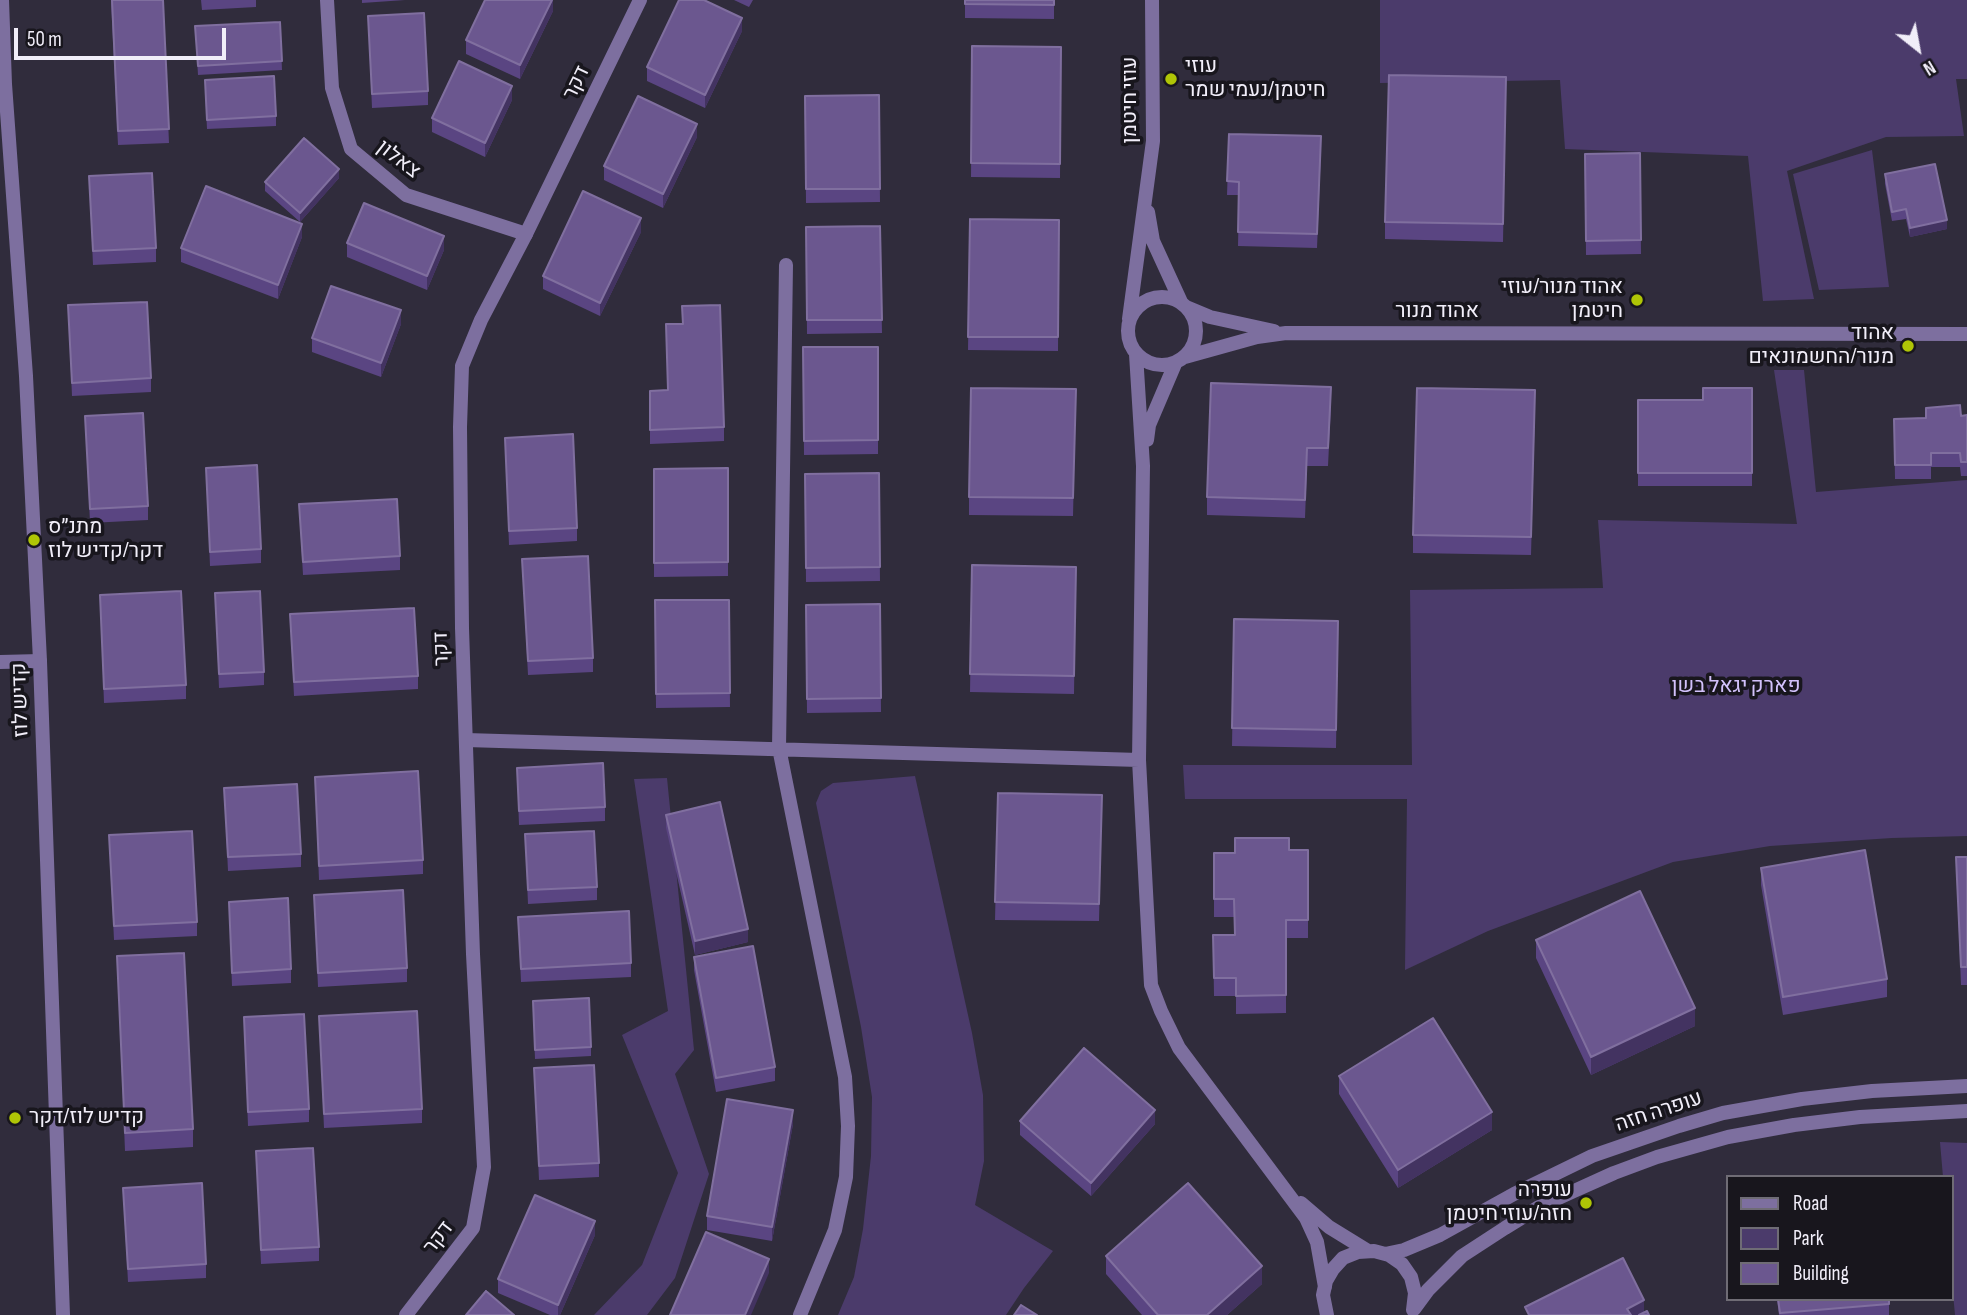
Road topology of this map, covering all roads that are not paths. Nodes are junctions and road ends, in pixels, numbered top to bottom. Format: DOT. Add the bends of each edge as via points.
graph roads {
  1 [pos="2,0"];
  2 [pos="327,0"];
  3 [pos="640,0"];
  4 [pos="1152,0"];
  5 [pos="1146,200"];
  6 [pos="526,234"];
  7 [pos="786,265"];
  8 [pos="1183,304"];
  9 [pos="1129,319"];
  10 [pos="1286,333"];
  11 [pos="1967,334"];
  12 [pos="1136,354"];
  13 [pos="1180,360"];
  14 [pos="1143,466"];
  15 [pos="40,661"];
  16 [pos="0,662"];
  17 [pos="466,740"];
  18 [pos="779,748"];
  19 [pos="1139,760"];
  20 [pos="1967,1086"];
  21 [pos="1967,1111"];
  22 [pos="1285,1188"];
  23 [pos="1368,1251"];
  24 [pos="1385,1254"];
  25 [pos="1324,1291"];
  26 [pos="1412,1312"];
  27 [pos="63,1315"];
  28 [pos="407,1315"];
  29 [pos="800,1315"];
  30 [pos="1317,1315"];
  31 [pos="1327,1315"];
  1 -- 15 [label="street, קדיש לוז"];
  2 -- 6 [label="street, צאלון" via="332,88 351,149 406,195"];
  3 -- 6 [label="street, דקר"];
  4 -- 5 [label="street, עוזי חיטמן" via="1153,141"];
  5 -- 8 [label="street, עוזי חיטמן" via="1153,241"];
  5 -- 9 [label="street, עוזי חיטמן"];
  6 -- 17 [label="street, דקר" via="462,366"];
  7 -- 18 [label="street"];
  8 -- 9 [label="street" via="1156,297 1145,301"];
  8 -- 10 [label="street, אהוד מנור" via="1220,320"];
  8 -- 13 [label="street" via="1195,321 1196,333 1192,348"];
  9 -- 12 [label="street" via="1129,344"];
  10 -- 11 [label="street, אהוד מנור"];
  10 -- 13 [label="street, אהוד מנור" via="1205,350"];
  12 -- 13 [label="street" via="1163,366"];
  12 -- 14 [label="street"];
  13 -- 14 [label="street" via="1149,425"];
  14 -- 19 [label="street"];
  15 -- 16 [label="street"];
  15 -- 27 [label="street, קדיש לוז"];
  17 -- 18 [label="street"];
  17 -- 28 [label="street, דקר" via="484,1167 473,1228"];
  18 -- 19 [label="street"];
  18 -- 29 [label="street" via="845,1077 848,1126 846,1177 835,1230"];
  19 -- 22 [label="street" via="1151,985 1179,1048"];
  20 -- 24 [label="street, עופרה חזה" via="1872,1091 1723,1113 1592,1156 1440,1235"];
  21 -- 26 [label="street, עופרה חזה" via="1783,1126 1636,1165 1539,1207 1486,1240 1445,1271"];
  22 -- 23 [label="street" via="1329,1227"];
  22 -- 25 [label="street" via="1317,1242"];
  23 -- 24 [label="street"];
  23 -- 25 [label="street" via="1343,1258"];
  24 -- 26 [label="street" via="1402,1264 1411,1278 1415,1293"];
  25 -- 30 [label="street"];
  25 -- 31 [label="street"];
}
